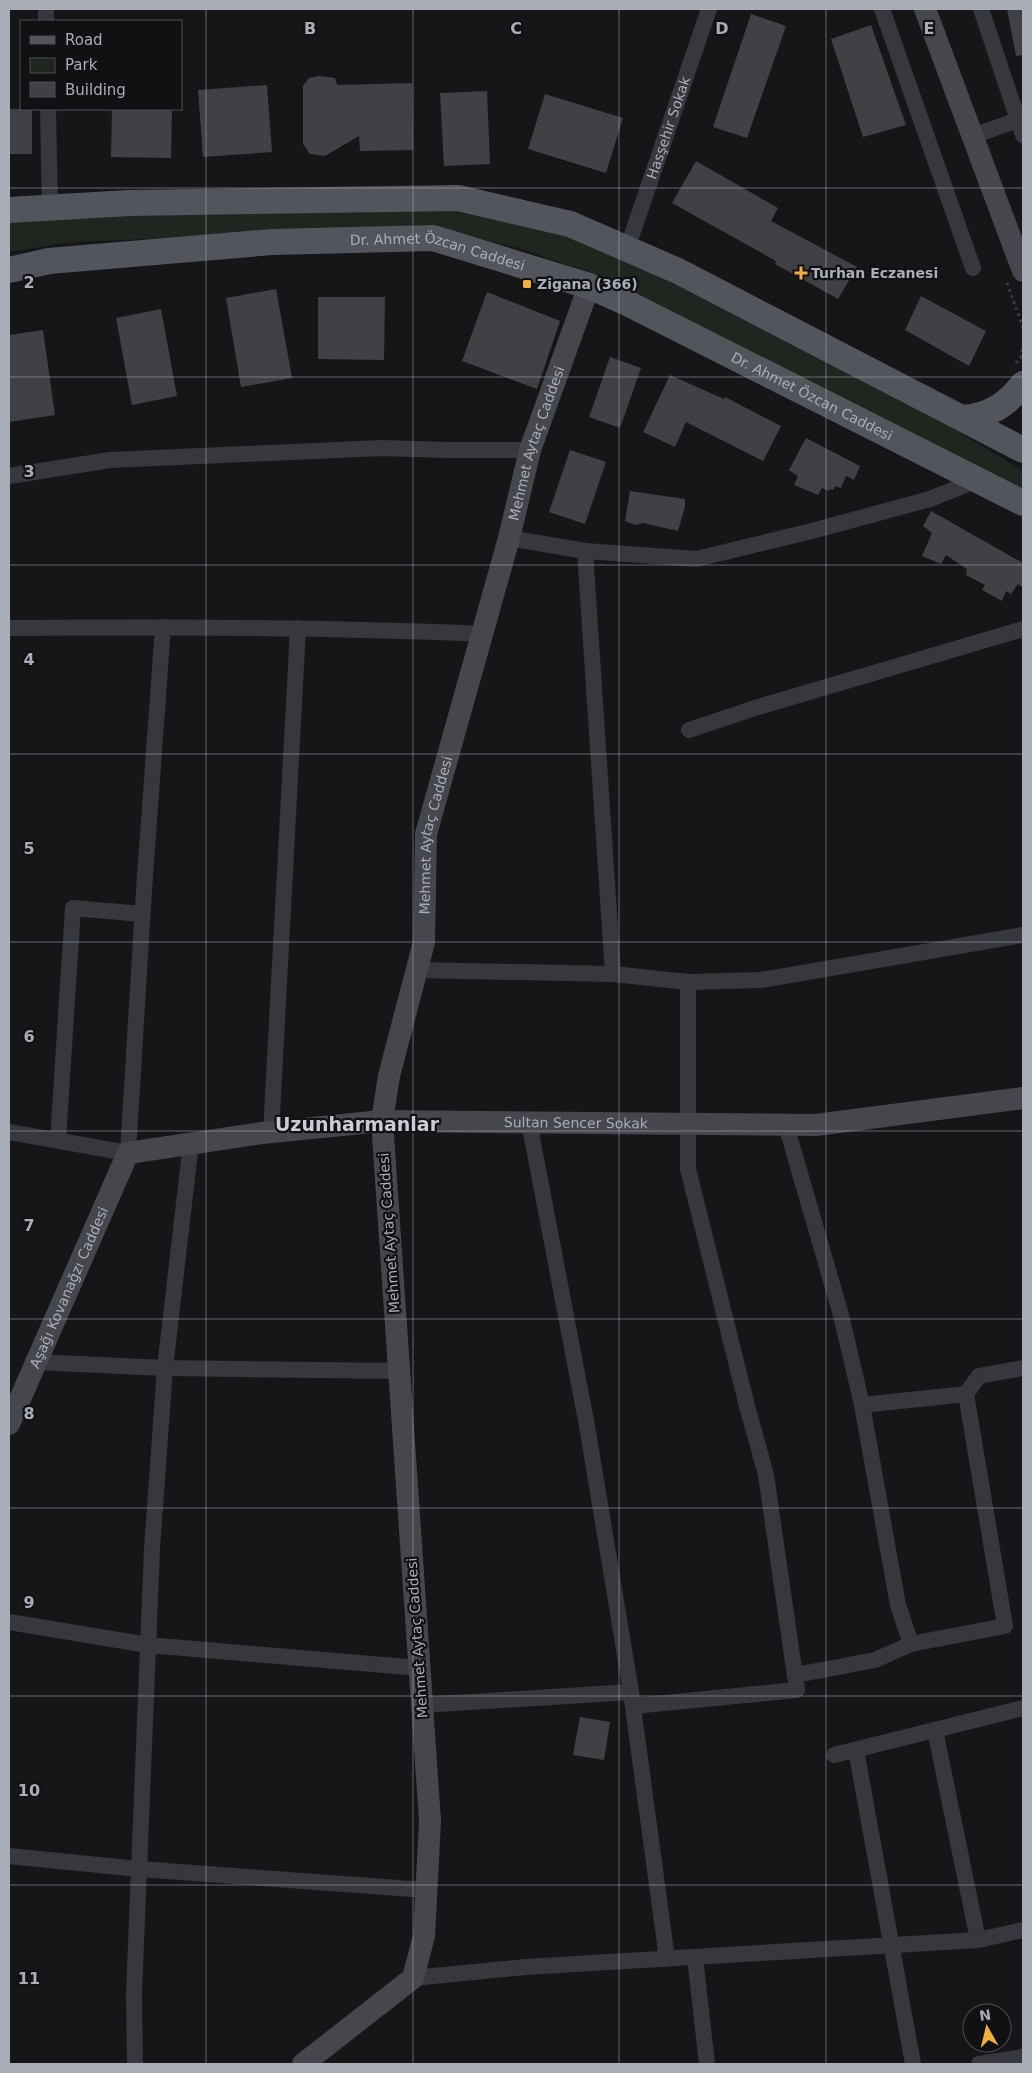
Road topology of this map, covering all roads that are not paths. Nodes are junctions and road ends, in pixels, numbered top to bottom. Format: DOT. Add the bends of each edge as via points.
graph roads {
  1 [pos="709,9"];
  2 [pos="882,9"];
  3 [pos="981,9"];
  4 [pos="929,10"];
  5 [pos="48,110"];
  6 [pos="1021,124"];
  7 [pos="973,136"];
  8 [pos="50,208"];
  9 [pos="9,210"];
  10 [pos="627,249"];
  11 [pos="973,268"];
  12 [pos="9,270"];
  13 [pos="1023,271"];
  14 [pos="589,286"];
  15 [pos="1023,384"];
  16 [pos="963,418"];
  17 [pos="530,450"];
  18 [pos="1023,450"];
  19 [pos="9,476"];
  20 [pos="980,479"];
  21 [pos="1023,502"];
  22 [pos="509,538"];
  23 [pos="585,551"];
  24 [pos="163,627"];
  25 [pos="9,628"];
  26 [pos="298,628"];
  27 [pos="1023,629"];
  28 [pos="481,634"];
  29 [pos="689,730"];
  30 [pos="142,914"];
  31 [pos="1023,935"];
  32 [pos="416,970"];
  33 [pos="613,974"];
  34 [pos="688,982"];
  35 [pos="1023,1098"];
  36 [pos="382,1121"];
  37 [pos="529,1122"];
  38 [pos="689,1123"];
  39 [pos="786,1125"];
  40 [pos="9,1132"];
  41 [pos="271,1132"];
  42 [pos="58,1140"];
  43 [pos="190,1143"];
  44 [pos="128,1153"];
  45 [pos="36,1362"];
  46 [pos="165,1368"];
  47 [pos="1023,1368"];
  48 [pos="398,1371"];
  49 [pos="966,1394"];
  50 [pos="862,1405"];
  51 [pos="9,1424"];
  52 [pos="9,1622"];
  53 [pos="911,1644"];
  54 [pos="148,1645"];
  55 [pos="419,1668"];
  56 [pos="796,1675"];
  57 [pos="632,1699"];
  58 [pos="422,1705"];
  59 [pos="1023,1708"];
  60 [pos="935,1730"];
  61 [pos="856,1750"];
  62 [pos="834,1755"];
  63 [pos="9,1856"];
  64 [pos="140,1868"];
  65 [pos="426,1890"];
  66 [pos="1023,1930"];
  67 [pos="978,1940"];
  68 [pos="892,1946"];
  69 [pos="695,1958"];
  70 [pos="667,1959"];
  71 [pos="412,1978"];
  72 [pos="1023,2057"];
  73 [pos="308,2063"];
  74 [pos="135,2064"];
  75 [pos="707,2064"];
  76 [pos="913,2064"];
  77 [pos="978,2064"];
  1 -- 10 [label="street, Hasşehir Sokak"];
  2 -- 11 [label="street"];
  3 -- 6 [label="street"];
  4 -- 7 [label="street"];
  5 -- 8 [label="street"];
  6 -- 7 [label="street"];
  7 -- 13 [label="street"];
  8 -- 9 [label="main road"];
  8 -- 10 [label="main road" via="128,202 458,198 570,224"];
  10 -- 16 [label="main road" via="678,271"];
  12 -- 14 [label="main road, Dr. Ahmet Özcan Caddesi" via="49,261 272,242 433,238"];
  14 -- 17 [label="street, Mehmet Aytaç Caddesi"];
  14 -- 20 [label="main road, Dr. Ahmet Özcan Caddesi"];
  15 -- 16 [label="main road" via="993,411"];
  16 -- 18 [label="main road"];
  17 -- 19 [label="street" via="382,448 110,460"];
  17 -- 22 [label="street, Mehmet Aytaç Caddesi"];
  20 -- 21 [label="main road, Dr. Ahmet Özcan Caddesi"];
  20 -- 23 [label="street" via="930,500 696,559"];
  22 -- 23 [label="street"];
  22 -- 28 [label="street, Mehmet Aytaç Caddesi"];
  23 -- 33 [label="street"];
  24 -- 25 [label="street"];
  24 -- 26 [label="street"];
  24 -- 30 [label="street"];
  26 -- 28 [label="street"];
  26 -- 41 [label="street"];
  27 -- 29 [label="street"];
  28 -- 32 [label="street, Mehmet Aytaç Caddesi" via="426,834 424,942"];
  30 -- 42 [label="street" via="73,908"];
  30 -- 44 [label="street"];
  31 -- 34 [label="street" via="760,980"];
  32 -- 33 [label="street"];
  32 -- 36 [label="street, Mehmet Aytaç Caddesi" via="389,1076"];
  33 -- 34 [label="street"];
  34 -- 38 [label="street"];
  35 -- 39 [label="street, Sultan Sencer Sokak" via="816,1125"];
  36 -- 37 [label="street, Sultan Sencer Sokak"];
  36 -- 41 [label="street, Sultan Sencer Sokak"];
  36 -- 48 [label="street, Mehmet Aytaç Caddesi"];
  37 -- 38 [label="street, Sultan Sencer Sokak"];
  37 -- 57 [label="street" via="587,1426"];
  38 -- 39 [label="street, Sultan Sencer Sokak"];
  38 -- 56 [label="street" via="688,1169 766,1474"];
  39 -- 50 [label="street" via="841,1315"];
  40 -- 42 [label="street"];
  41 -- 43 [label="street, Sultan Sencer Sokak"];
  42 -- 44 [label="street"];
  43 -- 44 [label="street, Sultan Sencer Sokak"];
  43 -- 46 [label="street"];
  44 -- 45 [label="street, Aşağı Kovanağzı Caddesi"];
  45 -- 46 [label="street"];
  45 -- 51 [label="street, Aşağı Kovanağzı Caddesi"];
  46 -- 48 [label="street"];
  46 -- 54 [label="street"];
  47 -- 49 [label="street" via="979,1376"];
  48 -- 55 [label="street, Mehmet Aytaç Caddesi"];
  49 -- 50 [label="street"];
  49 -- 53 [label="street" via="1005,1626"];
  50 -- 53 [label="street" via="898,1605"];
  52 -- 54 [label="street"];
  53 -- 56 [label="street" via="874,1660"];
  54 -- 55 [label="street"];
  54 -- 64 [label="street"];
  55 -- 58 [label="street, Mehmet Aytaç Caddesi"];
  56 -- 57 [label="street" via="797,1690"];
  57 -- 58 [label="street"];
  57 -- 70 [label="street"];
  58 -- 65 [label="street, Mehmet Aytaç Caddesi" via="430,1821"];
  59 -- 60 [label="street"];
  60 -- 61 [label="street"];
  60 -- 67 [label="street"];
  61 -- 62 [label="street"];
  61 -- 68 [label="street"];
  63 -- 64 [label="street"];
  64 -- 65 [label="street"];
  64 -- 74 [label="street" via="134,1993"];
  65 -- 71 [label="street, Mehmet Aytaç Caddesi" via="424,1936"];
  66 -- 67 [label="street"];
  67 -- 68 [label="street"];
  68 -- 69 [label="street"];
  68 -- 76 [label="street"];
  69 -- 70 [label="street"];
  69 -- 75 [label="street"];
  70 -- 71 [label="street" via="525,1966"];
  71 -- 73 [label="street"];
  72 -- 77 [label="street"];
}
